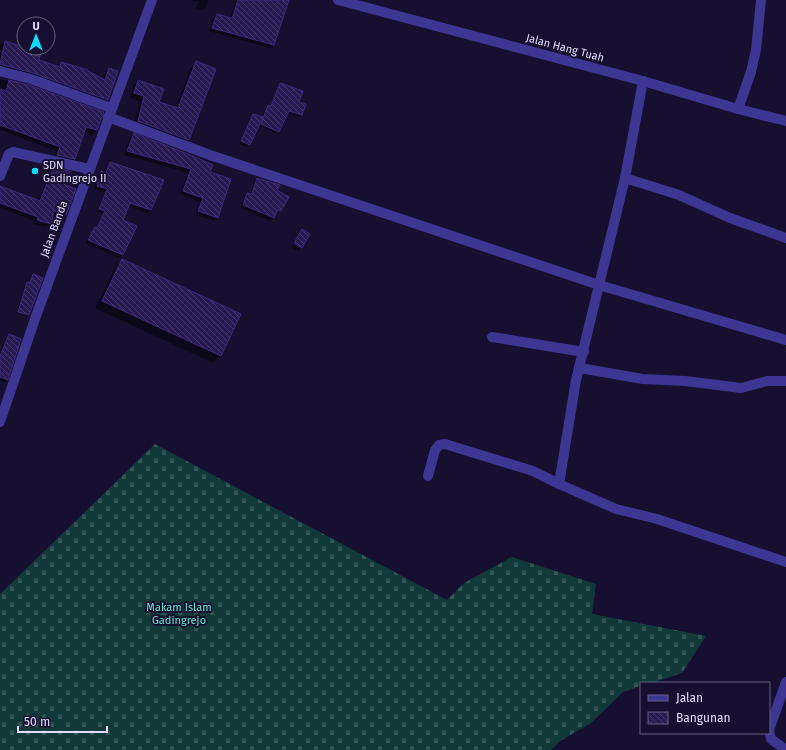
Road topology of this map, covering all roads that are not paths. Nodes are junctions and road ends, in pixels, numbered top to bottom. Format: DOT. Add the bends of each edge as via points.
graph roads {
  1 [pos="152,0"];
  2 [pos="338,0"];
  3 [pos="761,0"];
  4 [pos="365,3"];
  5 [pos="0,71"];
  6 [pos="644,81"];
  7 [pos="738,109"];
  8 [pos="110,113"];
  9 [pos="786,121"];
  10 [pos="89,169"];
  11 [pos="0,176"];
  12 [pos="625,178"];
  13 [pos="786,238"];
  14 [pos="599,285"];
  15 [pos="492,337"];
  16 [pos="786,340"];
  17 [pos="584,352"];
  18 [pos="580,368"];
  19 [pos="786,381"];
  20 [pos="0,422"];
  21 [pos="428,476"];
  22 [pos="559,484"];
  23 [pos="786,562"];
  24 [pos="785,688"];
  25 [pos="770,727"];
  26 [pos="770,734"];
  27 [pos="786,750"];
  1 -- 8 [label="street, Jalan Banda"];
  2 -- 4 [label="street, Jalan Hang Tuah"];
  3 -- 7 [label="street" via="754,62"];
  4 -- 6 [label="street, Jalan Hang Tuah"];
  5 -- 8 [label="street" via="31,79"];
  6 -- 7 [label="street, Jalan Hang Tuah"];
  6 -- 12 [label="street"];
  7 -- 9 [label="street, Jalan Hang Tuah"];
  8 -- 10 [label="street, Jalan Banda"];
  8 -- 14 [label="street" via="210,155"];
  10 -- 11 [label="street" via="13,152 9,154"];
  10 -- 20 [label="street, Jalan Banda"];
  12 -- 13 [label="street" via="679,195 730,218"];
  12 -- 14 [label="street"];
  14 -- 16 [label="street"];
  14 -- 17 [label="street"];
  15 -- 17 [label="street"];
  17 -- 18 [label="street"];
  18 -- 19 [label="street" via="643,379 741,388 767,381"];
  18 -- 22 [label="street"];
  21 -- 22 [label="street" via="435,450 439,445 445,444 533,471"];
  22 -- 23 [label="street" via="616,508"];
  24 -- 25 [label="street"];
  26 -- 27 [label="street" via="771,739"];
}
